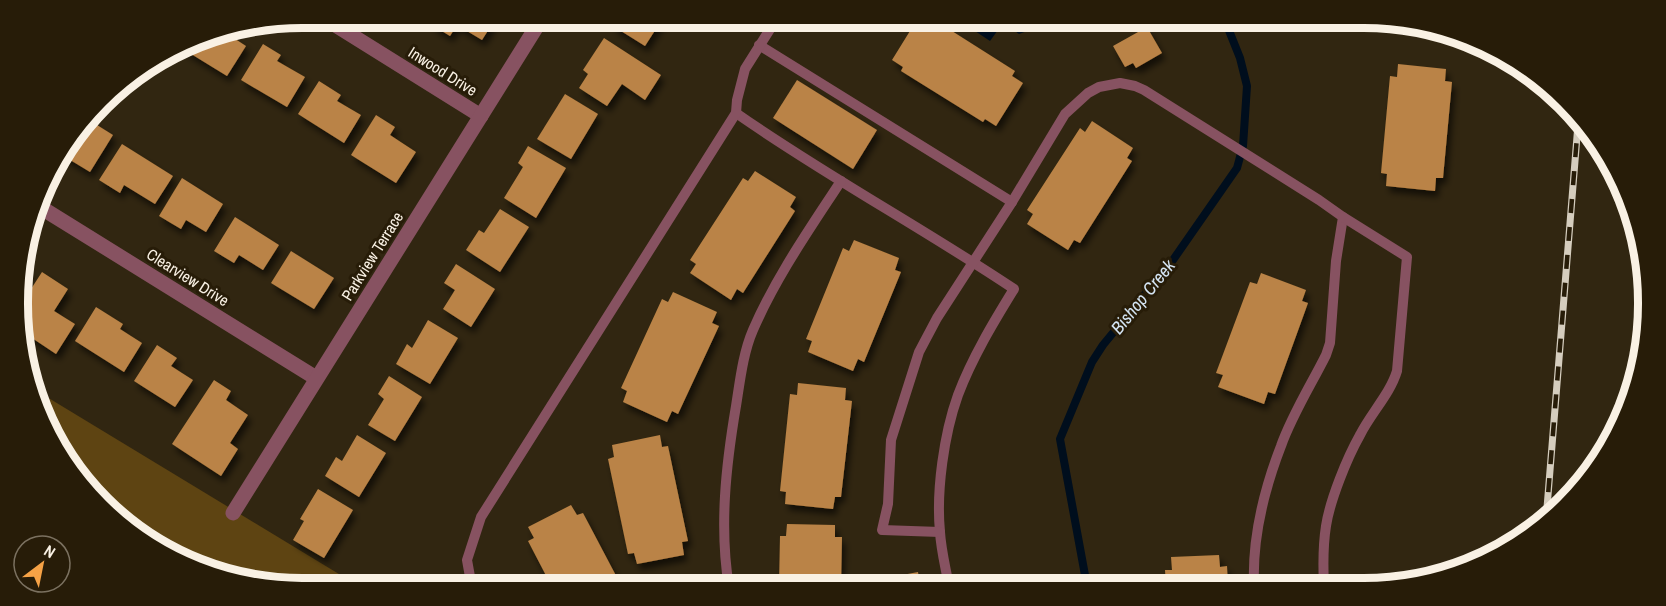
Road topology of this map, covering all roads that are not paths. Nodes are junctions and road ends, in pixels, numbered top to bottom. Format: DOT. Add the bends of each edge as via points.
graph roads {
  1 [pos="340,28"];
  2 [pos="536,28"];
  3 [pos="770,28"];
  4 [pos="759,45"];
  5 [pos="736,113"];
  6 [pos="481,116"];
  7 [pos="841,181"];
  8 [pos="1012,201"];
  9 [pos="45,210"];
  10 [pos="1343,217"];
  11 [pos="972,261"];
  12 [pos="316,378"];
  13 [pos="233,513"];
  14 [pos="940,532"];
  15 [pos="470,578"];
  16 [pos="728,578"];
  17 [pos="948,578"];
  18 [pos="1254,578"];
  19 [pos="1324,578"];
  1 -- 6 [label="street, Inwood Drive"];
  2 -- 6 [label="street, Parkview Terrace"];
  3 -- 4 [label="lane"];
  4 -- 5 [label="lane" via="745,69"];
  4 -- 8 [label="lane"];
  5 -- 7 [label="lane"];
  5 -- 15 [label="lane" via="481,518 467,560"];
  6 -- 12 [label="street, Parkview Terrace"];
  7 -- 11 [label="lane"];
  7 -- 16 [label="lane" via="795,249 749,343 727,464 724,550"];
  8 -- 10 [label="lane" via="1065,114 1088,93 1120,83 1148,92"];
  8 -- 11 [label="lane"];
  9 -- 12 [label="street, Clearview Drive"];
  10 -- 18 [label="lane" via="1330,343 1281,444 1270,476 1257,534"];
  10 -- 19 [label="lane" via="1407,257 1397,371 1361,433 1336,492 1326,523"];
  11 -- 14 [label="lane" via="1014,289 958,396 942,468"];
  11 -- 14 [label="lane" via="919,352 891,440 888,504 882,530"];
  12 -- 13 [label="street, Parkview Terrace"];
  14 -- 17 [label="lane"];
}
